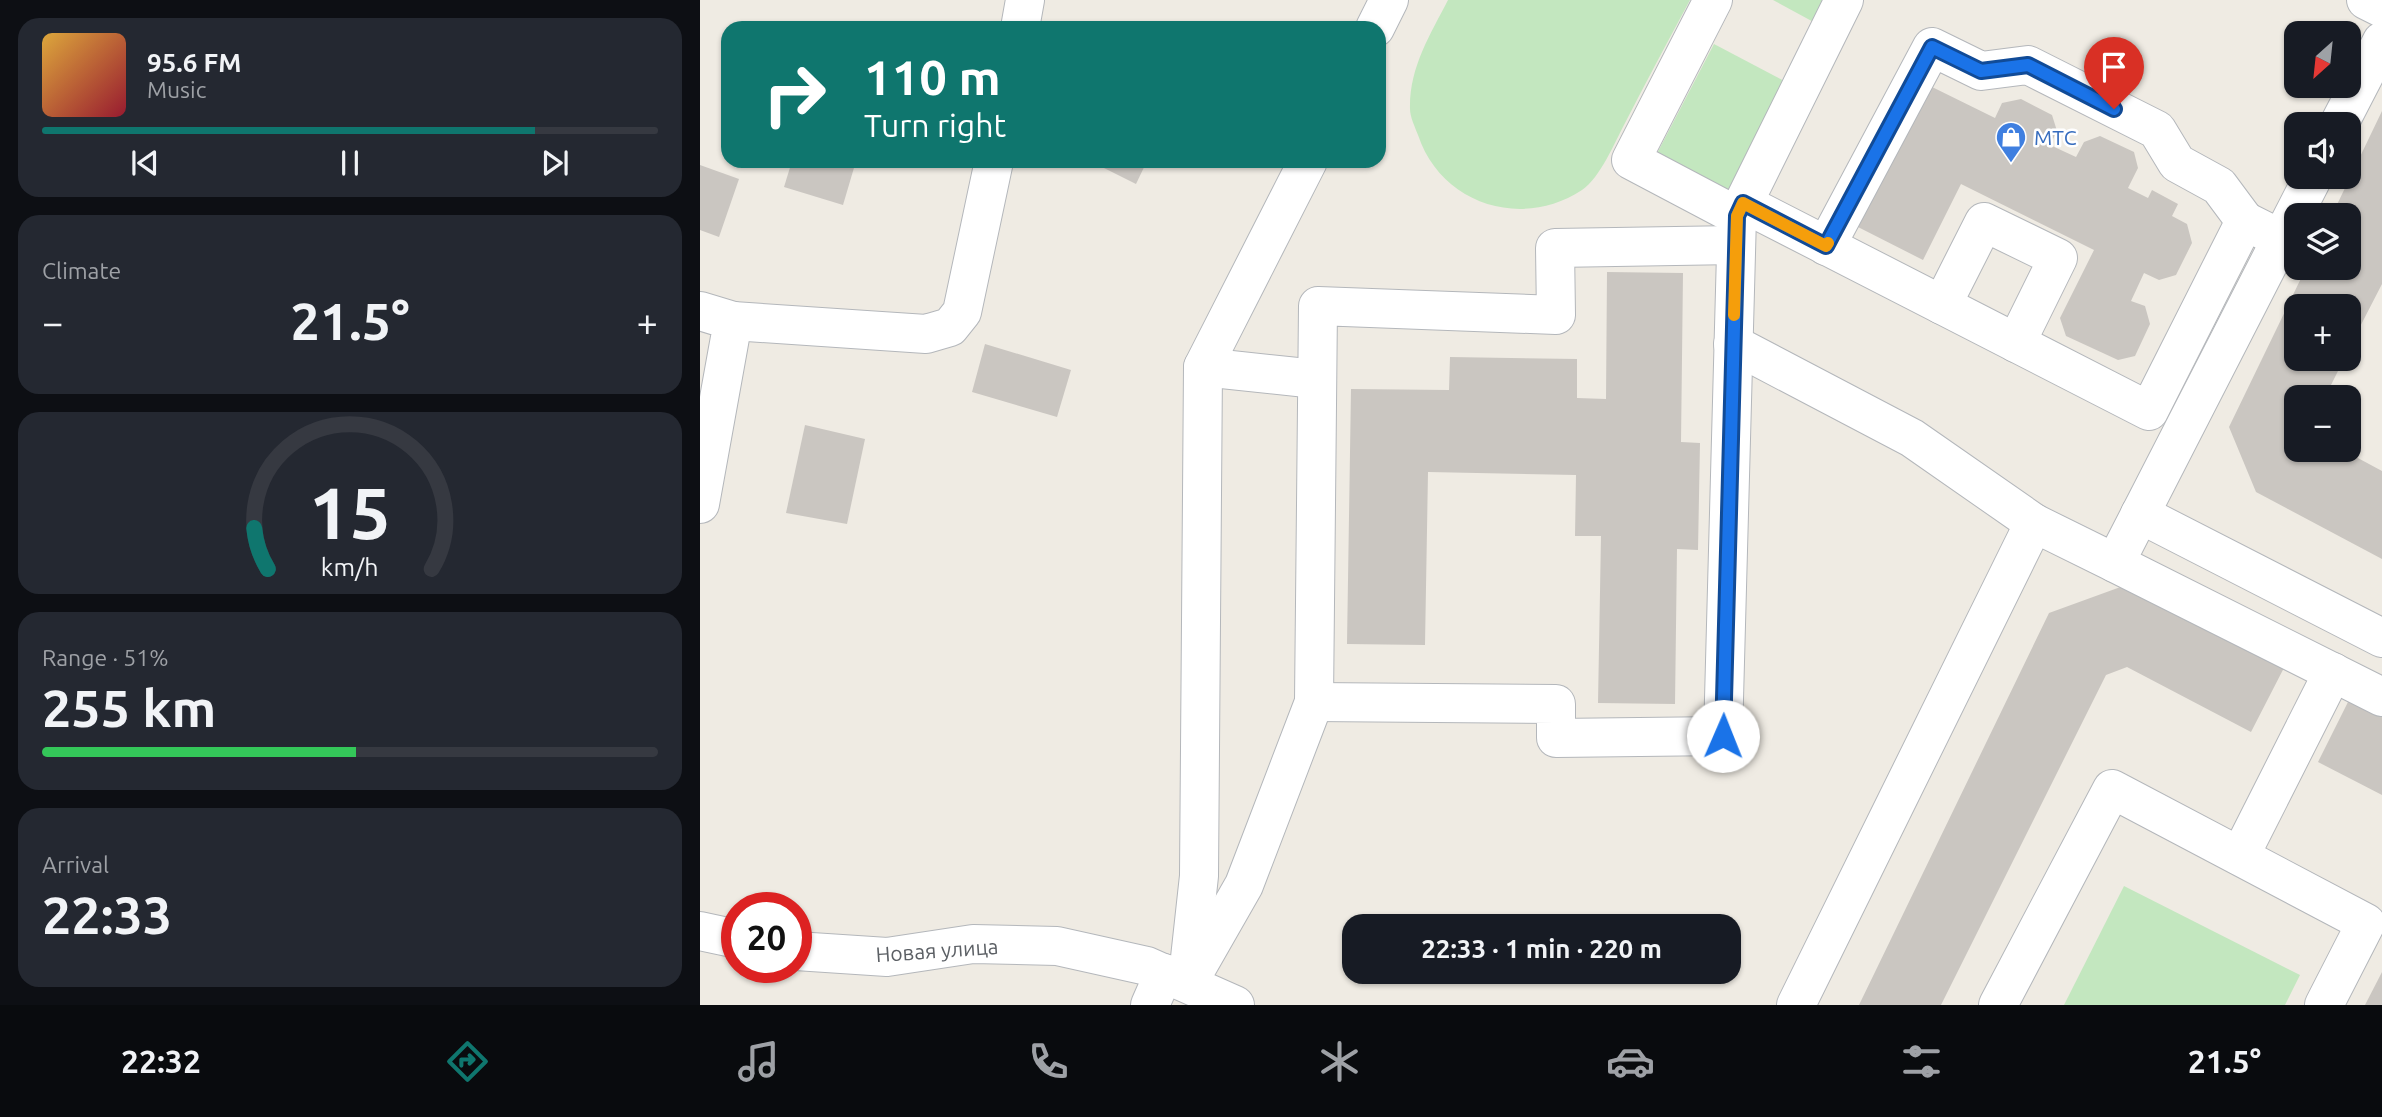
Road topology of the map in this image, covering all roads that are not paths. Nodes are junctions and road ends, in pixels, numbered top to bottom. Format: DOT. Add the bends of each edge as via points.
graph roads {
  1 [pos="1025,0"];
  2 [pos="1389,0"];
  3 [pos="1713,0"];
  4 [pos="1844,0"];
  5 [pos="2366,0"];
  6 [pos="2382,8"];
  7 [pos="1021,21"];
  8 [pos="1378,21"];
  9 [pos="2382,41"];
  10 [pos="2345,112"];
  11 [pos="992,168"];
  12 [pos="1304,168"];
  13 [pos="2307,189"];
  14 [pos="1738,221"];
  15 [pos="2245,221"];
  16 [pos="2281,239"];
  17 [pos="1826,246"];
  18 [pos="1942,306"];
  19 [pos="716,316"];
  20 [pos="2016,343"];
  21 [pos="1733,344"];
  22 [pos="1203,368"];
  23 [pos="1316,379"];
  24 [pos="700,504"];
  25 [pos="2140,514"];
  26 [pos="2034,523"];
  27 [pos="2115,563"];
  28 [pos="2382,638"];
  29 [pos="2333,672"];
  30 [pos="2382,697"];
  31 [pos="1314,702"];
  32 [pos="2240,856"];
  33 [pos="700,932"];
  34 [pos="721,936"];
  35 [pos="812,952"];
  36 [pos="1167,987"];
  37 [pos="1235,1005"];
  38 [pos="1796,1005"];
  39 [pos="1998,1005"];
  40 [pos="2323,1005"];
  1 -- 7 [label="street"];
  2 -- 8 [label="street"];
  3 -- 14 [label="street" via="1631,160"];
  4 -- 14 [label="street"];
  5 -- 6 [label="street"];
  9 -- 10 [label="street"];
  11 -- 19 [label="street" via="961,312 950,327 926,334"];
  12 -- 22 [label="street"];
  13 -- 16 [label="street"];
  14 -- 17 [label="street"];
  14 -- 21 [label="street"];
  14 -- 23 [label="street" via="1555,248 1556,315 1318,306"];
  15 -- 16 [label="street"];
  15 -- 17 [label="street" via="2219,186 2177,163 2157,130 2028,65 1981,71 1932,47"];
  15 -- 20 [label="street" via="2149,411"];
  16 -- 25 [label="street"];
  17 -- 18 [label="street"];
  18 -- 20 [label="street"];
  18 -- 20 [label="street" via="1984,222 2057,258"];
  19 -- 24 [label="street"];
  21 -- 26 [label="street" via="1912,438"];
  21 -- 31 [label="street" via="1723,736 1556,738 1556,704"];
  22 -- 23 [label="street"];
  22 -- 36 [label="street" via="1199,876"];
  23 -- 31 [label="street"];
  25 -- 27 [label="street"];
  25 -- 28 [label="street"];
  26 -- 27 [label="street"];
  26 -- 38 [label="street"];
  27 -- 29 [label="street"];
  29 -- 30 [label="street"];
  29 -- 32 [label="street"];
  31 -- 36 [label="street" via="1244,885"];
  32 -- 39 [label="street" via="2112,789"];
  32 -- 40 [label="street" via="2367,923"];
  33 -- 34 [label="street"];
  35 -- 36 [label="street, Новая улица" via="887,957 973,944 1057,946 1147,966"];
  36 -- 37 [label="street, Новая улица"];
}
